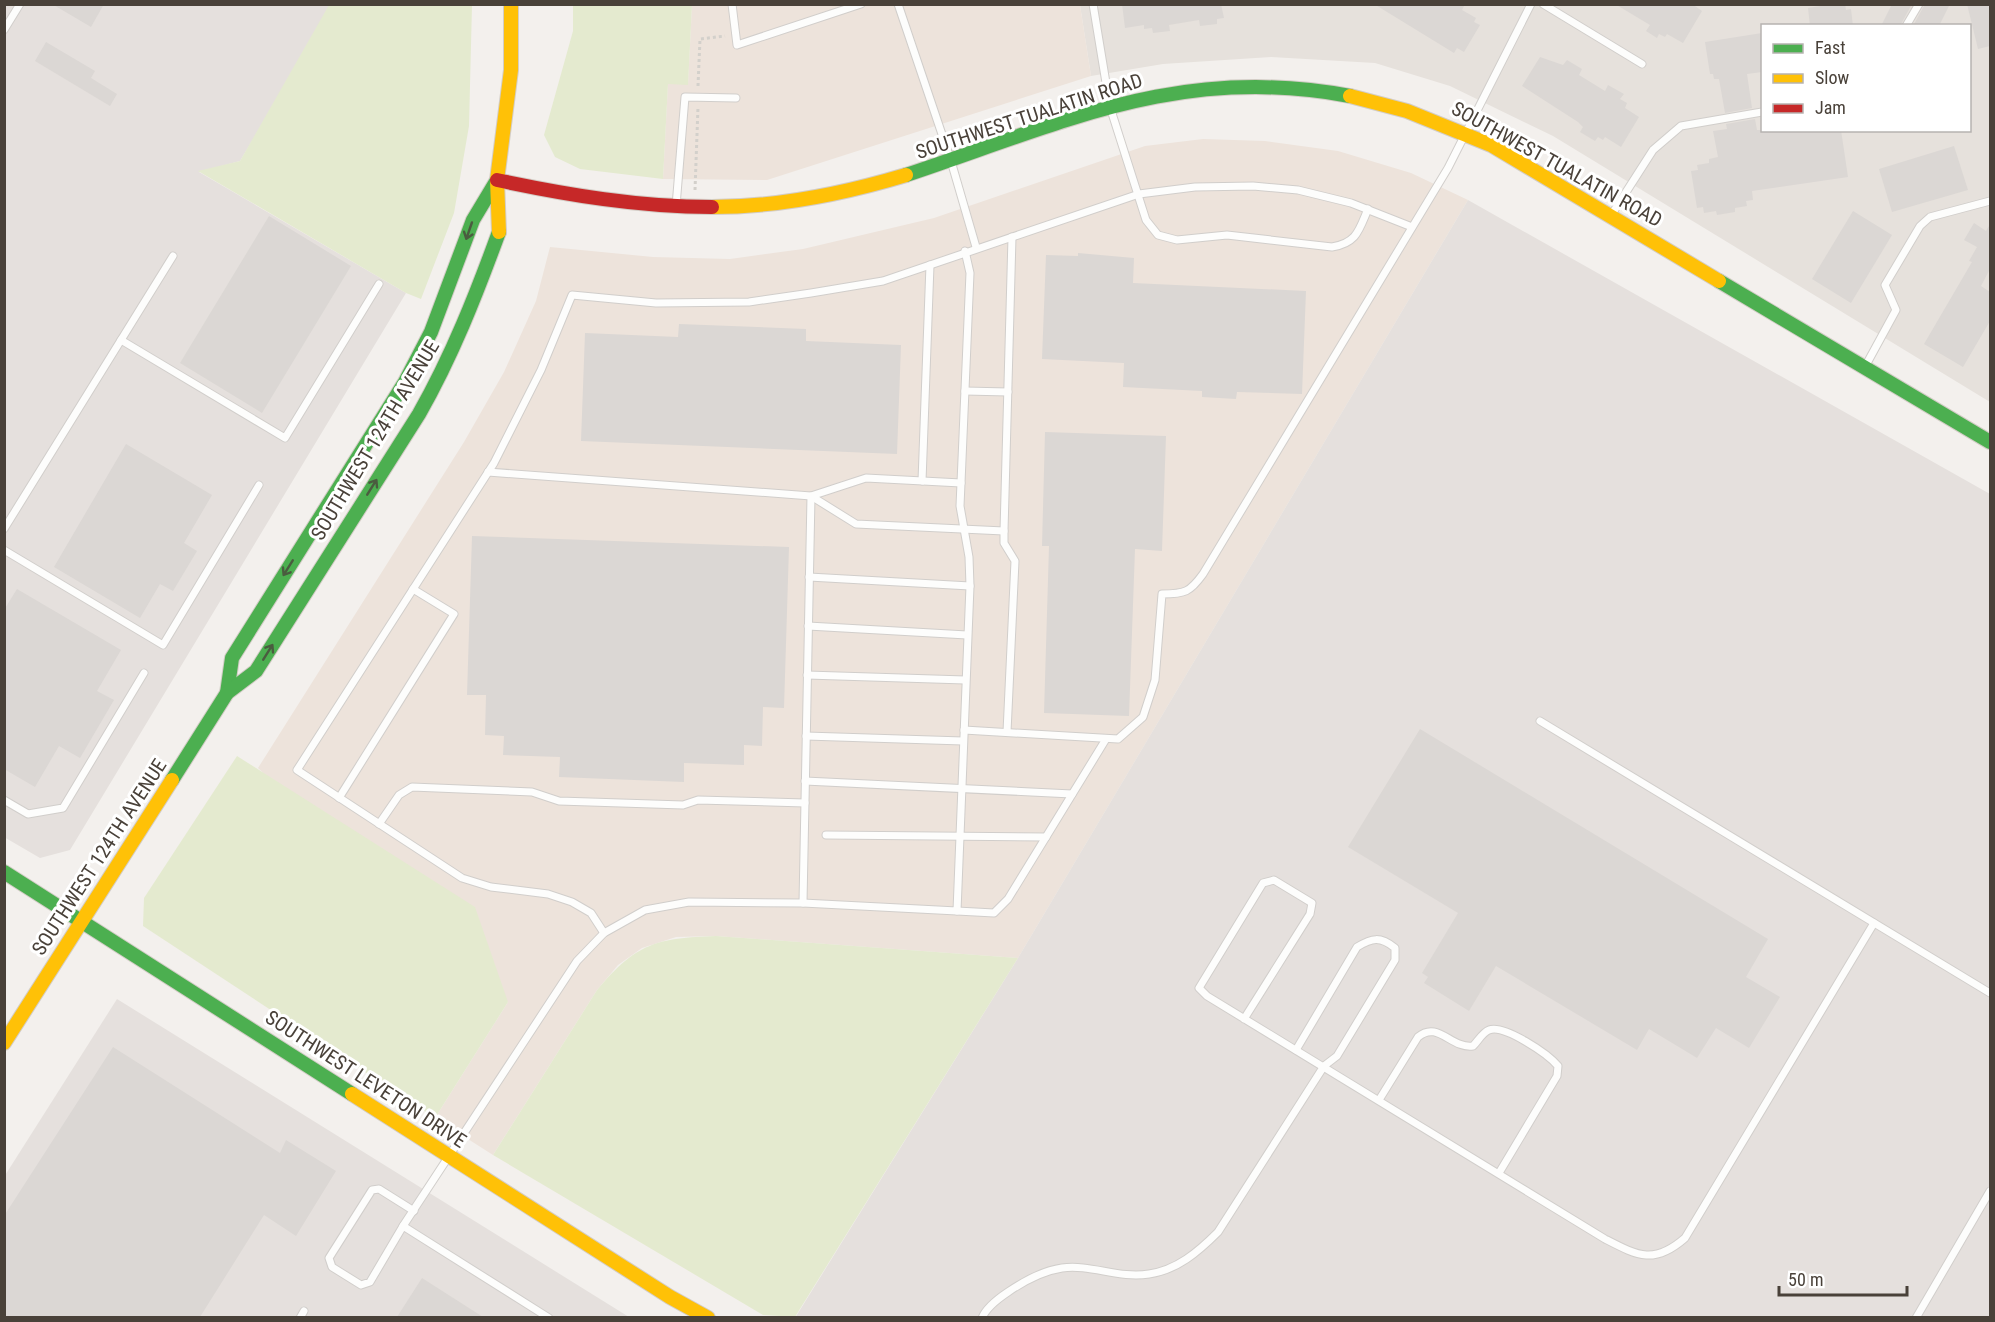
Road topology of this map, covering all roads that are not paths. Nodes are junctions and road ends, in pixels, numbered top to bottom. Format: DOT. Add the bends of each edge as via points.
graph roads {
  1 [pos="20,4"];
  2 [pos="511,4"];
  3 [pos="732,4"];
  4 [pos="861,4"];
  5 [pos="898,4"];
  6 [pos="1093,4"];
  7 [pos="1531,4"];
  8 [pos="1543,4"];
  9 [pos="1919,4"];
  10 [pos="1907,24"];
  11 [pos="4,30"];
  12 [pos="1642,64"];
  13 [pos="736,98"];
  14 [pos="1110,107"];
  15 [pos="1761,112"];
  16 [pos="1466,132"];
  17 [pos="951,161"];
  18 [pos="497,180"];
  19 [pos="1139,194"];
  20 [pos="1990,201"];
  21 [pos="676,208"];
  22 [pos="1368,209"];
  23 [pos="1612,215"];
  24 [pos="1412,227"];
  25 [pos="1012,237"];
  26 [pos="976,247"];
  27 [pos="966,251"];
  28 [pos="173,256"];
  29 [pos="930,265"];
  30 [pos="379,284"];
  31 [pos="121,340"];
  32 [pos="1864,367"];
  33 [pos="965,392"];
  34 [pos="1008,392"];
  35 [pos="1990,442"];
  36 [pos="488,472"];
  37 [pos="922,481"];
  38 [pos="961,483"];
  39 [pos="259,485"];
  40 [pos="811,496"];
  41 [pos="4,529"];
  42 [pos="963,530"];
  43 [pos="1004,531"];
  44 [pos="4,550"];
  45 [pos="809,578"];
  46 [pos="970,586"];
  47 [pos="413,589"];
  48 [pos="808,626"];
  49 [pos="967,634"];
  50 [pos="144,672"];
  51 [pos="807,675"];
  52 [pos="965,680"];
  53 [pos="227,693"];
  54 [pos="1540,721"];
  55 [pos="964,730"];
  56 [pos="1007,732"];
  57 [pos="806,736"];
  58 [pos="1106,739"];
  59 [pos="963,741"];
  60 [pos="805,781"];
  61 [pos="961,789"];
  62 [pos="1072,794"];
  63 [pos="339,798"];
  64 [pos="4,800"];
  65 [pos="805,803"];
  66 [pos="380,824"];
  67 [pos="826,835"];
  68 [pos="960,837"];
  69 [pos="1046,837"];
  70 [pos="4,872"];
  71 [pos="803,903"];
  72 [pos="957,911"];
  73 [pos="82,920"];
  74 [pos="1874,923"];
  75 [pos="604,933"];
  76 [pos="1990,993"];
  77 [pos="1244,1018"];
  78 [pos="4,1042"];
  79 [pos="1296,1050"];
  80 [pos="1324,1066"];
  81 [pos="1379,1100"];
  82 [pos="451,1156"];
  83 [pos="1498,1173"];
  84 [pos="1990,1191"];
  85 [pos="414,1211"];
  86 [pos="403,1226"];
  87 [pos="549,1317"];
  88 [pos="708,1317"];
  89 [pos="982,1317"];
  90 [pos="1916,1317"];
  1 -- 11 [label="lane"];
  2 -- 18 [label="main road, SOUTHWEST 124TH AVENUE" via="511,70"];
  3 -- 4 [label="lane" via="737,45"];
  5 -- 17 [label="lane"];
  6 -- 14 [label="lane"];
  7 -- 16 [label="lane"];
  8 -- 12 [label="lane"];
  9 -- 10 [label="lane"];
  13 -- 21 [label="lane" via="685,97"];
  14 -- 16 [label="main road, SOUTHWEST TUALATIN ROAD" via="1222,87 1299,88 1398,106"];
  14 -- 17 [label="main road, SOUTHWEST TUALATIN ROAD"];
  14 -- 19 [label="lane"];
  15 -- 23 [label="lane" via="1681,126 1653,150"];
  16 -- 23 [label="main road, SOUTHWEST TUALATIN ROAD"];
  16 -- 24 [label="lane"];
  17 -- 21 [label="main road, SOUTHWEST TUALATIN ROAD" via="873,185 797,202 724,209"];
  17 -- 26 [label="lane"];
  18 -- 21 [label="main road, SOUTHWEST TUALATIN ROAD" via="586,199"];
  18 -- 53 [label="main road, SOUTHWEST 124TH AVENUE, one-way" via="473,220 431,332 405,382 231,658"];
  53 -- 18 [label="main road, SOUTHWEST 124TH AVENUE, one-way" via="256,671 441,375 500,229"];
  19 -- 22 [label="lane" via="1195,187 1253,186 1298,190"];
  19 -- 22 [label="lane" via="1146,220 1158,235 1177,240 1227,235 1332,247 1347,244"];
  19 -- 25 [label="lane"];
  20 -- 32 [label="lane" via="1930,217 1920,226 1884,285 1896,310"];
  22 -- 24 [label="lane"];
  23 -- 32 [label="main road, SOUTHWEST TUALATIN ROAD"];
  24 -- 58 [label="lane" via="1203,574 1182,594 1162,594 1155,680 1143,717 1118,739"];
  25 -- 26 [label="lane"];
  25 -- 34 [label="lane"];
  26 -- 27 [label="lane"];
  27 -- 29 [label="lane"];
  27 -- 33 [label="lane" via="970,273"];
  28 -- 31 [label="lane"];
  29 -- 36 [label="lane" via="883,280 748,302 656,303 572,295 541,370"];
  29 -- 37 [label="lane"];
  30 -- 31 [label="lane" via="285,438"];
  31 -- 41 [label="lane"];
  32 -- 35 [label="main road, SOUTHWEST TUALATIN ROAD"];
  33 -- 34 [label="lane"];
  33 -- 38 [label="lane"];
  34 -- 43 [label="lane"];
  36 -- 40 [label="lane"];
  36 -- 47 [label="lane"];
  37 -- 38 [label="lane"];
  37 -- 40 [label="lane" via="866,478"];
  38 -- 42 [label="lane"];
  39 -- 44 [label="lane" via="162,645"];
  40 -- 42 [label="lane" via="856,524"];
  40 -- 45 [label="lane"];
  42 -- 43 [label="lane"];
  42 -- 46 [label="lane"];
  43 -- 56 [label="lane" via="1004,543 1015,561"];
  45 -- 46 [label="lane"];
  45 -- 48 [label="lane"];
  46 -- 49 [label="lane"];
  47 -- 63 [label="lane" via="454,614"];
  47 -- 63 [label="lane" via="297,770"];
  48 -- 49 [label="lane"];
  48 -- 51 [label="lane"];
  49 -- 52 [label="lane"];
  50 -- 64 [label="lane" via="63,808 28,814"];
  51 -- 52 [label="lane"];
  51 -- 57 [label="lane"];
  52 -- 55 [label="lane"];
  53 -- 73 [label="main road, SOUTHWEST 124TH AVENUE"];
  54 -- 74 [label="lane"];
  55 -- 56 [label="lane"];
  55 -- 59 [label="lane"];
  56 -- 58 [label="lane"];
  57 -- 59 [label="lane"];
  57 -- 60 [label="lane"];
  58 -- 62 [label="lane"];
  59 -- 61 [label="lane"];
  60 -- 61 [label="lane"];
  60 -- 65 [label="lane"];
  61 -- 62 [label="lane"];
  61 -- 68 [label="lane"];
  62 -- 69 [label="lane"];
  63 -- 66 [label="lane"];
  65 -- 66 [label="lane" via="558,801 532,792 412,787 399,795"];
  65 -- 71 [label="lane"];
  66 -- 75 [label="lane" via="462,878 572,902 591,914"];
  67 -- 68 [label="lane"];
  68 -- 69 [label="lane"];
  68 -- 72 [label="lane"];
  69 -- 72 [label="lane" via="1008,899 994,914"];
  70 -- 73 [label="main road, SOUTHWEST LEVETON DRIVE"];
  71 -- 72 [label="lane"];
  71 -- 75 [label="lane" via="689,902 645,910"];
  73 -- 78 [label="main road, SOUTHWEST 124TH AVENUE"];
  73 -- 82 [label="main road, SOUTHWEST LEVETON DRIVE"];
  74 -- 76 [label="lane"];
  74 -- 83 [label="lane" via="1684,1238 1668,1252 1648,1256 1633,1253"];
  75 -- 82 [label="lane" via="577,961"];
  77 -- 77 [label="lane" via="1199,988 1263,883 1274,880 1312,903 1310,914"];
  77 -- 79 [label="lane"];
  79 -- 80 [label="lane"];
  79 -- 80 [label="lane" via="1357,947 1373,938 1386,940 1395,948 1395,960 1337,1056"];
  80 -- 81 [label="lane"];
  80 -- 89 [label="lane" via="1218,1232 1196,1254 1149,1274 1123,1276 1063,1268 1029,1278 1002,1296"];
  81 -- 83 [label="lane"];
  81 -- 83 [label="lane" via="1418,1037 1426,1031 1436,1031 1464,1047 1473,1046 1486,1031 1496,1028 1542,1053 1558,1066 1557,1076"];
  82 -- 85 [label="lane"];
  82 -- 88 [label="main road, SOUTHWEST LEVETON DRIVE" via="660,1291"];
  84 -- 90 [label="lane"];
  85 -- 86 [label="lane"];
  85 -- 86 [label="lane" via="379,1189 372,1190 329,1258 332,1267 361,1286 370,1282"];
  86 -- 87 [label="lane"];
}
